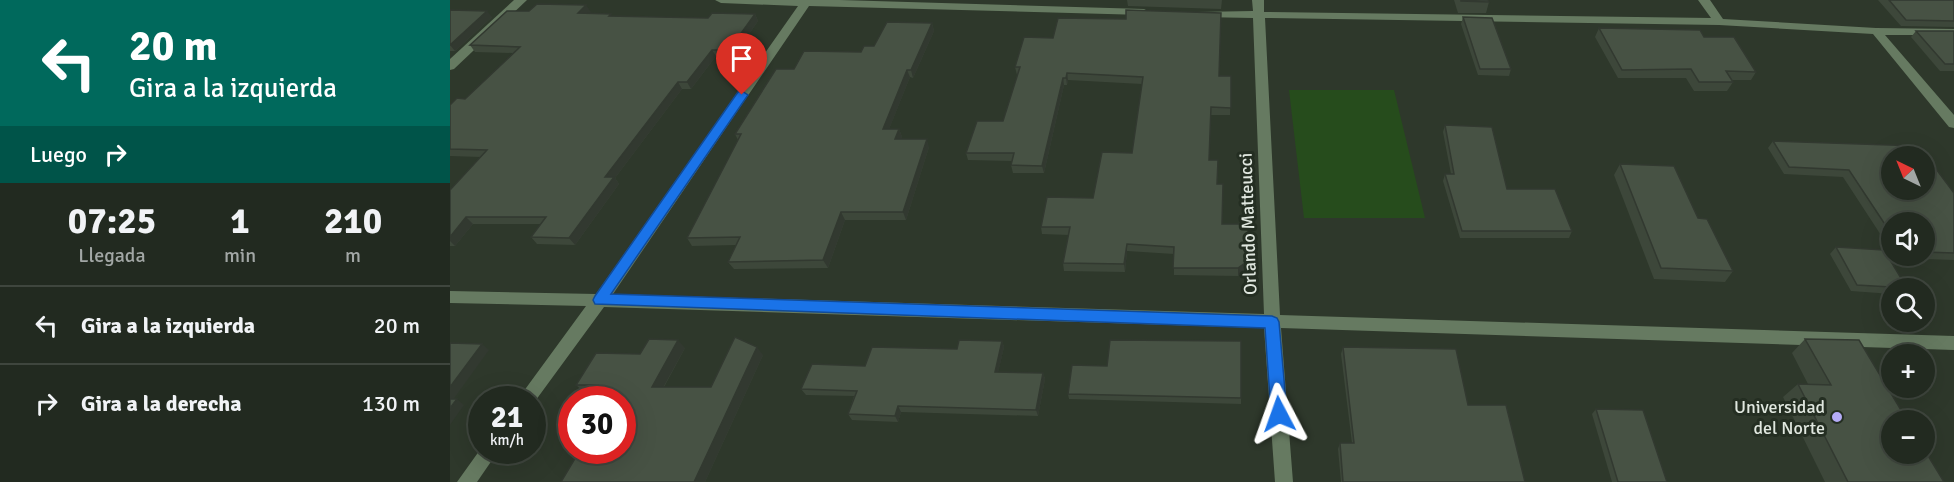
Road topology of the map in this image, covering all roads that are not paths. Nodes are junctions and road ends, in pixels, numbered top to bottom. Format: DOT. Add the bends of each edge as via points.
graph roads {
  1 [pos="521,0"];
  2 [pos="721,0"];
  3 [pos="1258,0"];
  4 [pos="1704,0"];
  5 [pos="807,1"];
  6 [pos="1152,13"];
  7 [pos="1188,14"];
  8 [pos="1259,16"];
  9 [pos="1719,22"];
  10 [pos="1876,31"];
  11 [pos="1954,32"];
  12 [pos="450,66"];
  13 [pos="1954,124"];
  14 [pos="450,297"];
  15 [pos="600,300"];
  16 [pos="1272,322"];
  17 [pos="1954,343"];
  18 [pos="537,386"];
  19 [pos="480,464"];
  20 [pos="466,482"];
  21 [pos="1284,482"];
  1 -- 12 [label="street"];
  2 -- 5 [label="street"];
  3 -- 8 [label="street, Orlando Matteucci"];
  4 -- 9 [label="street"];
  5 -- 6 [label="street"];
  5 -- 15 [label="street"];
  7 -- 8 [label="street"];
  8 -- 9 [label="street"];
  8 -- 16 [label="street, Orlando Matteucci"];
  9 -- 10 [label="street"];
  10 -- 11 [label="street"];
  10 -- 13 [label="street"];
  14 -- 15 [label="street"];
  15 -- 16 [label="street"];
  15 -- 18 [label="street"];
  16 -- 17 [label="street"];
  16 -- 21 [label="street, Orlando Matteucci"];
  19 -- 20 [label="street"];
}
